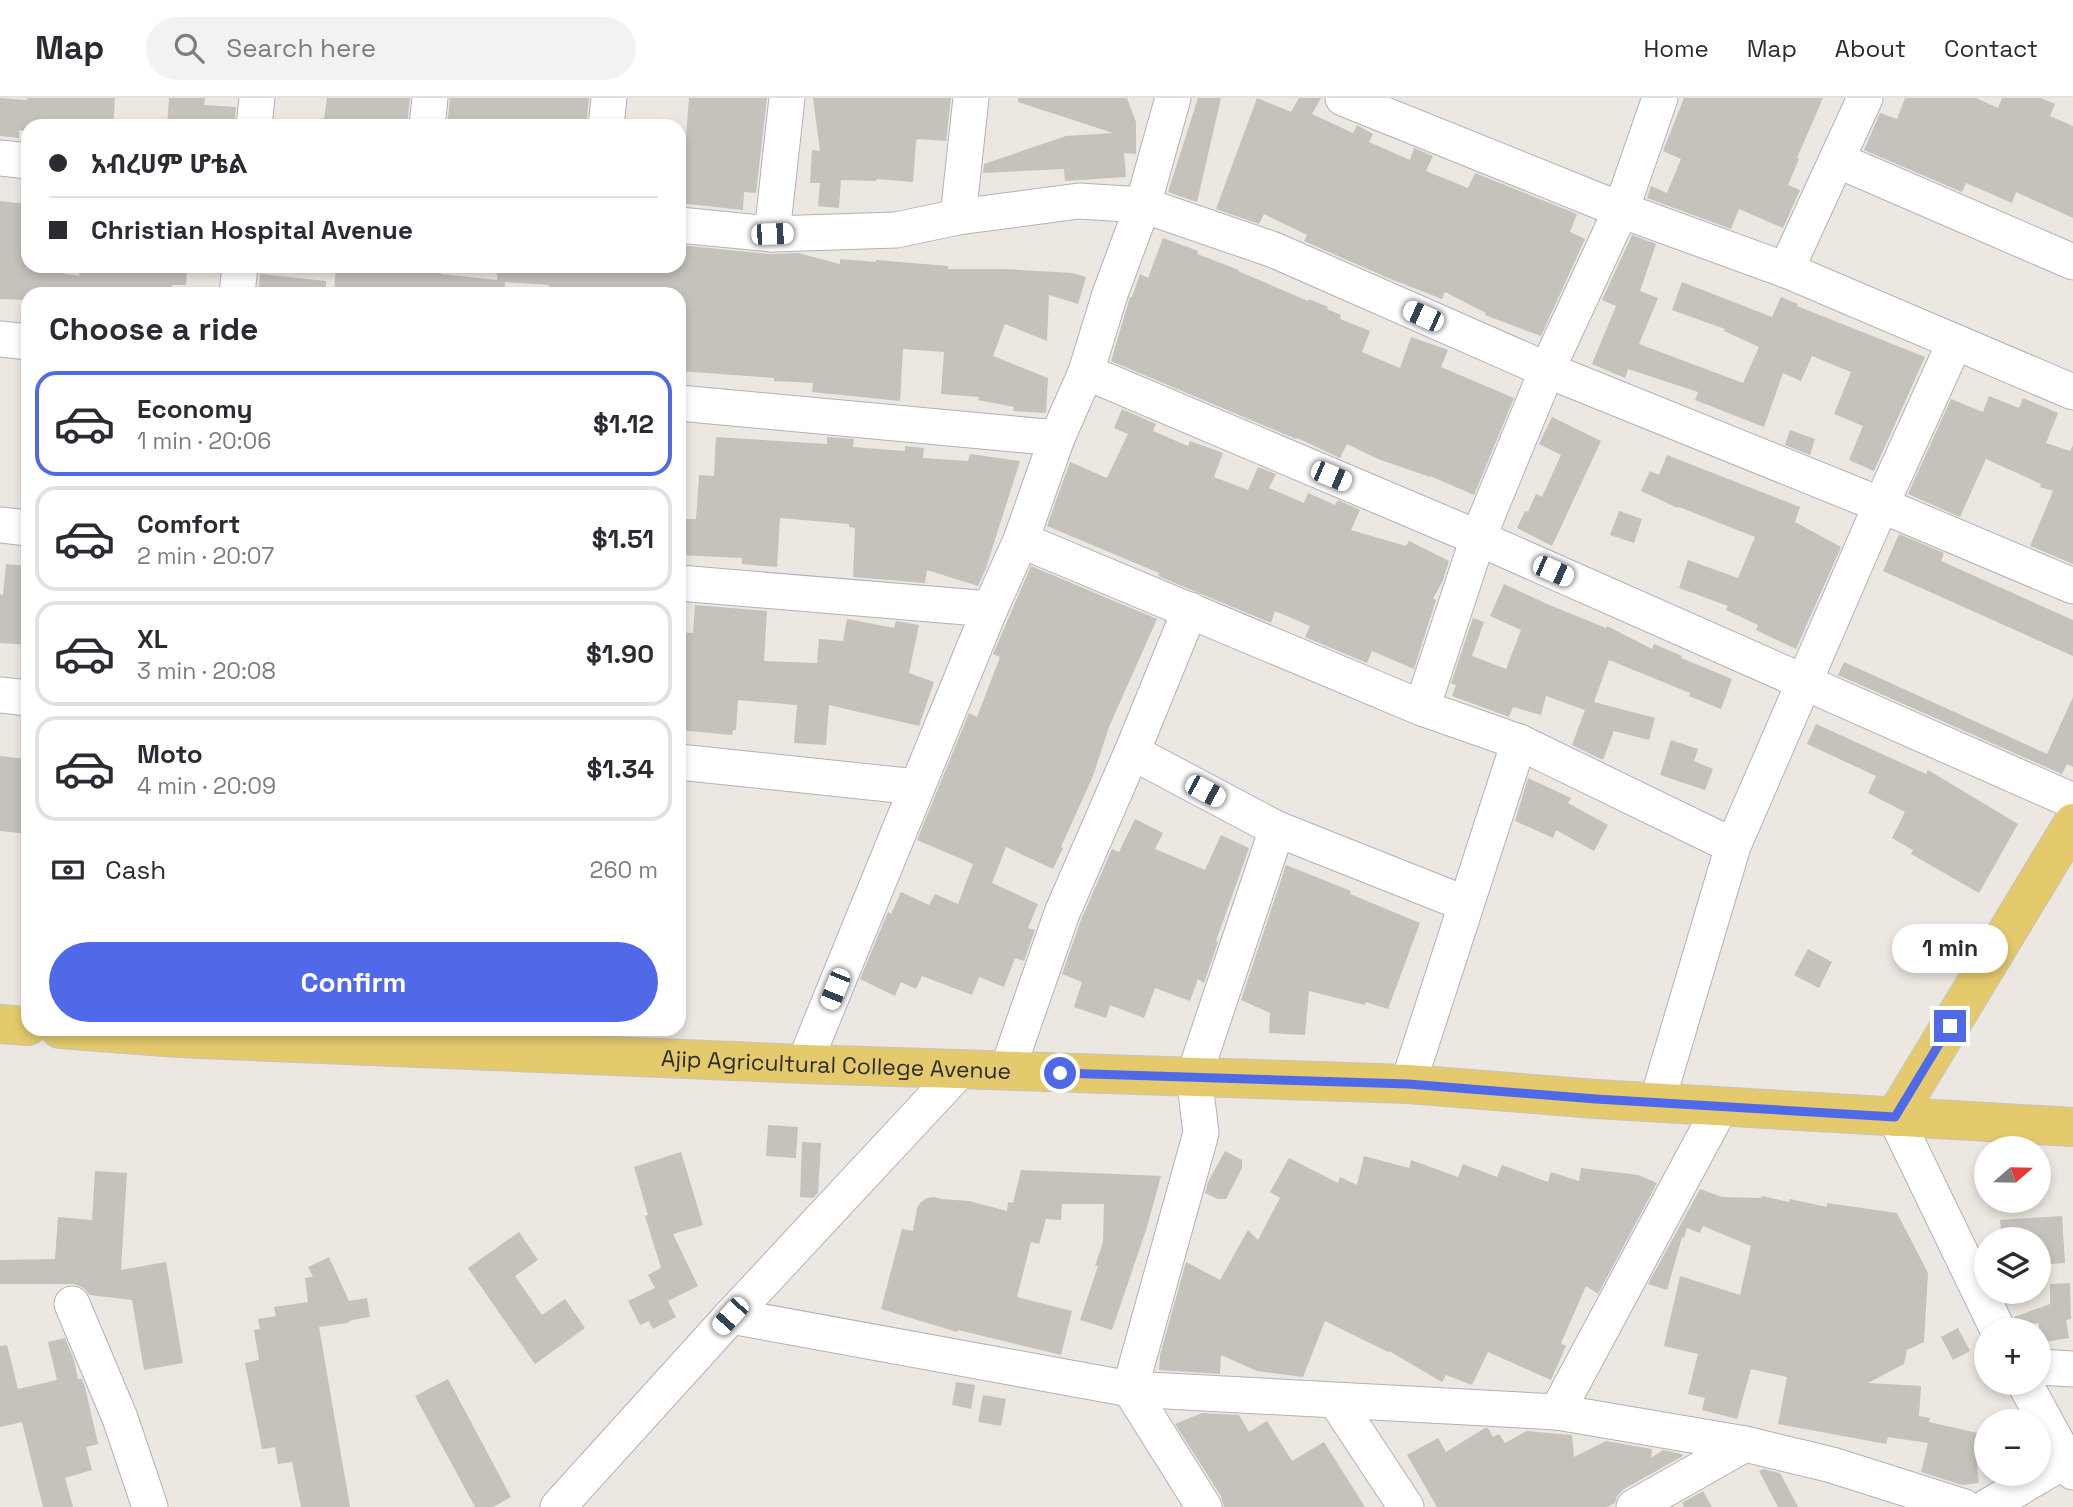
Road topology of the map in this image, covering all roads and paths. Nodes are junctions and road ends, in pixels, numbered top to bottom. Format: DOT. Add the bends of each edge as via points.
graph roads {
  1 [pos="257,98"];
  2 [pos="430,98"];
  3 [pos="609,98"];
  4 [pos="787,98"];
  5 [pos="971,98"];
  6 [pos="1173,98"];
  7 [pos="1343,98"];
  8 [pos="1660,98"];
  9 [pos="1865,98"];
  10 [pos="255,119"];
  11 [pos="428,119"];
  12 [pos="607,119"];
  13 [pos="0,158"];
  14 [pos="21,160"];
  15 [pos="1837,160"];
  16 [pos="1143,205"];
  17 [pos="1620,210"];
  18 [pos="958,217"];
  19 [pos="686,226"];
  20 [pos="772,234"];
  21 [pos="2073,262"];
  22 [pos="1786,270"];
  23 [pos="0,339"];
  24 [pos="21,341"];
  25 [pos="1955,342"];
  26 [pos="1547,370"];
  27 [pos="1086,372"];
  28 [pos="2071,385"];
  29 [pos="686,404"];
  30 [pos="1057,438"];
  31 [pos="1881,505"];
  32 [pos="0,525"];
  33 [pos="21,527"];
  34 [pos="1478,538"];
  35 [pos="1021,540"];
  36 [pos="686,584"];
  37 [pos="2073,586"];
  38 [pos="990,609"];
  39 [pos="1190,610"];
  40 [pos="1803,682"];
  41 [pos="0,695"];
  42 [pos="21,697"];
  43 [pos="1422,708"];
  44 [pos="1519,742"];
  45 [pos="1132,752"];
  46 [pos="686,763"];
  47 [pos="917,787"];
  48 [pos="2073,801"];
  49 [pos="2073,823"];
  50 [pos="1277,829"];
  51 [pos="1732,846"];
  52 [pos="1466,904"];
  53 [pos="0,1024"];
  54 [pos="21,1026"];
  55 [pos="218,1036"];
  56 [pos="804,1065"];
  57 [pos="961,1069"];
  58 [pos="1007,1071"];
  59 [pos="1194,1076"];
  60 [pos="1408,1084"];
  61 [pos="1657,1102"];
  62 [pos="1721,1106"];
  63 [pos="1895,1117"];
  64 [pos="2073,1127"];
  65 [pos="72,1304"];
  66 [pos="730,1316"];
  67 [pos="1992,1318"];
  68 [pos="2051,1368"];
  69 [pos="2073,1369"];
  70 [pos="1130,1389"];
  71 [pos="2031,1395"];
  72 [pos="1336,1401"];
  73 [pos="1557,1412"];
  74 [pos="1745,1444"];
  75 [pos="2070,1466"];
  76 [pos="150,1507"];
  77 [pos="558,1507"];
  78 [pos="1204,1507"];
  79 [pos="1406,1507"];
  80 [pos="1634,1507"];
  81 [pos="1964,1507"];
  82 [pos="1987,1507"];
  1 -- 10 [label="street"];
  2 -- 11 [label="street"];
  3 -- 12 [label="street"];
  4 -- 20 [label="street"];
  5 -- 18 [label="street"];
  6 -- 16 [label="street"];
  7 -- 17 [label="street"];
  8 -- 17 [label="street"];
  9 -- 15 [label="street"];
  13 -- 14 [label="street"];
  15 -- 21 [label="street"];
  15 -- 22 [label="street"];
  16 -- 18 [label="street" via="1079,201"];
  16 -- 26 [label="street" via="1274,250"];
  16 -- 27 [label="street"];
  17 -- 22 [label="street"];
  17 -- 26 [label="street"];
  18 -- 20 [label="street" via="896,230"];
  19 -- 20 [label="street"];
  22 -- 25 [label="street"];
  23 -- 24 [label="street"];
  25 -- 28 [label="street"];
  25 -- 31 [label="street"];
  26 -- 31 [label="street"];
  26 -- 34 [label="street"];
  27 -- 30 [label="street"];
  27 -- 34 [label="street"];
  29 -- 30 [label="street"];
  30 -- 35 [label="street"];
  31 -- 37 [label="street"];
  31 -- 40 [label="street"];
  32 -- 33 [label="street"];
  34 -- 40 [label="street"];
  34 -- 43 [label="street"];
  35 -- 38 [label="street"];
  35 -- 39 [label="street"];
  36 -- 38 [label="street"];
  38 -- 47 [label="street"];
  39 -- 43 [label="street"];
  39 -- 45 [label="street"];
  40 -- 48 [label="street"];
  40 -- 51 [label="street"];
  41 -- 42 [label="street"];
  43 -- 44 [label="street"];
  44 -- 51 [label="street"];
  44 -- 52 [label="street"];
  45 -- 50 [label="street"];
  45 -- 58 [label="street" via="1062,913"];
  46 -- 47 [label="street"];
  47 -- 56 [label="street"];
  49 -- 63 [label="main road"];
  50 -- 52 [label="street"];
  50 -- 59 [label="street"];
  51 -- 61 [label="street"];
  52 -- 60 [label="street"];
  53 -- 54 [label="main road"];
  55 -- 56 [label="main road, Ajip Agricultural College Avenue"];
  56 -- 57 [label="main road, Ajip Agricultural College Avenue"];
  57 -- 58 [label="main road, Ajip Agricultural College Avenue"];
  57 -- 66 [label="street"];
  58 -- 59 [label="main road, Ajip Agricultural College Avenue"];
  59 -- 60 [label="main road, Ajip Agricultural College Avenue"];
  59 -- 70 [label="street" via="1201,1133"];
  60 -- 61 [label="main road, Ajip Agricultural College Avenue"];
  61 -- 62 [label="main road, Ajip Agricultural College Avenue"];
  62 -- 63 [label="main road, Ajip Agricultural College Avenue"];
  62 -- 73 [label="street"];
  63 -- 64 [label="main road, Ajip Agricultural College Avenue"];
  63 -- 67 [label="street"];
  65 -- 76 [label="street" via="120,1418"];
  66 -- 70 [label="street"];
  66 -- 77 [label="street"];
  68 -- 69 [label="street"];
  70 -- 72 [label="street"];
  70 -- 78 [label="street"];
  71 -- 75 [label="street"];
  72 -- 73 [label="street"];
  72 -- 79 [label="street"];
  73 -- 74 [label="street"];
  74 -- 80 [label="street"];
  74 -- 81 [label="street" via="1832,1465"];
  75 -- 82 [label="street"];
}
